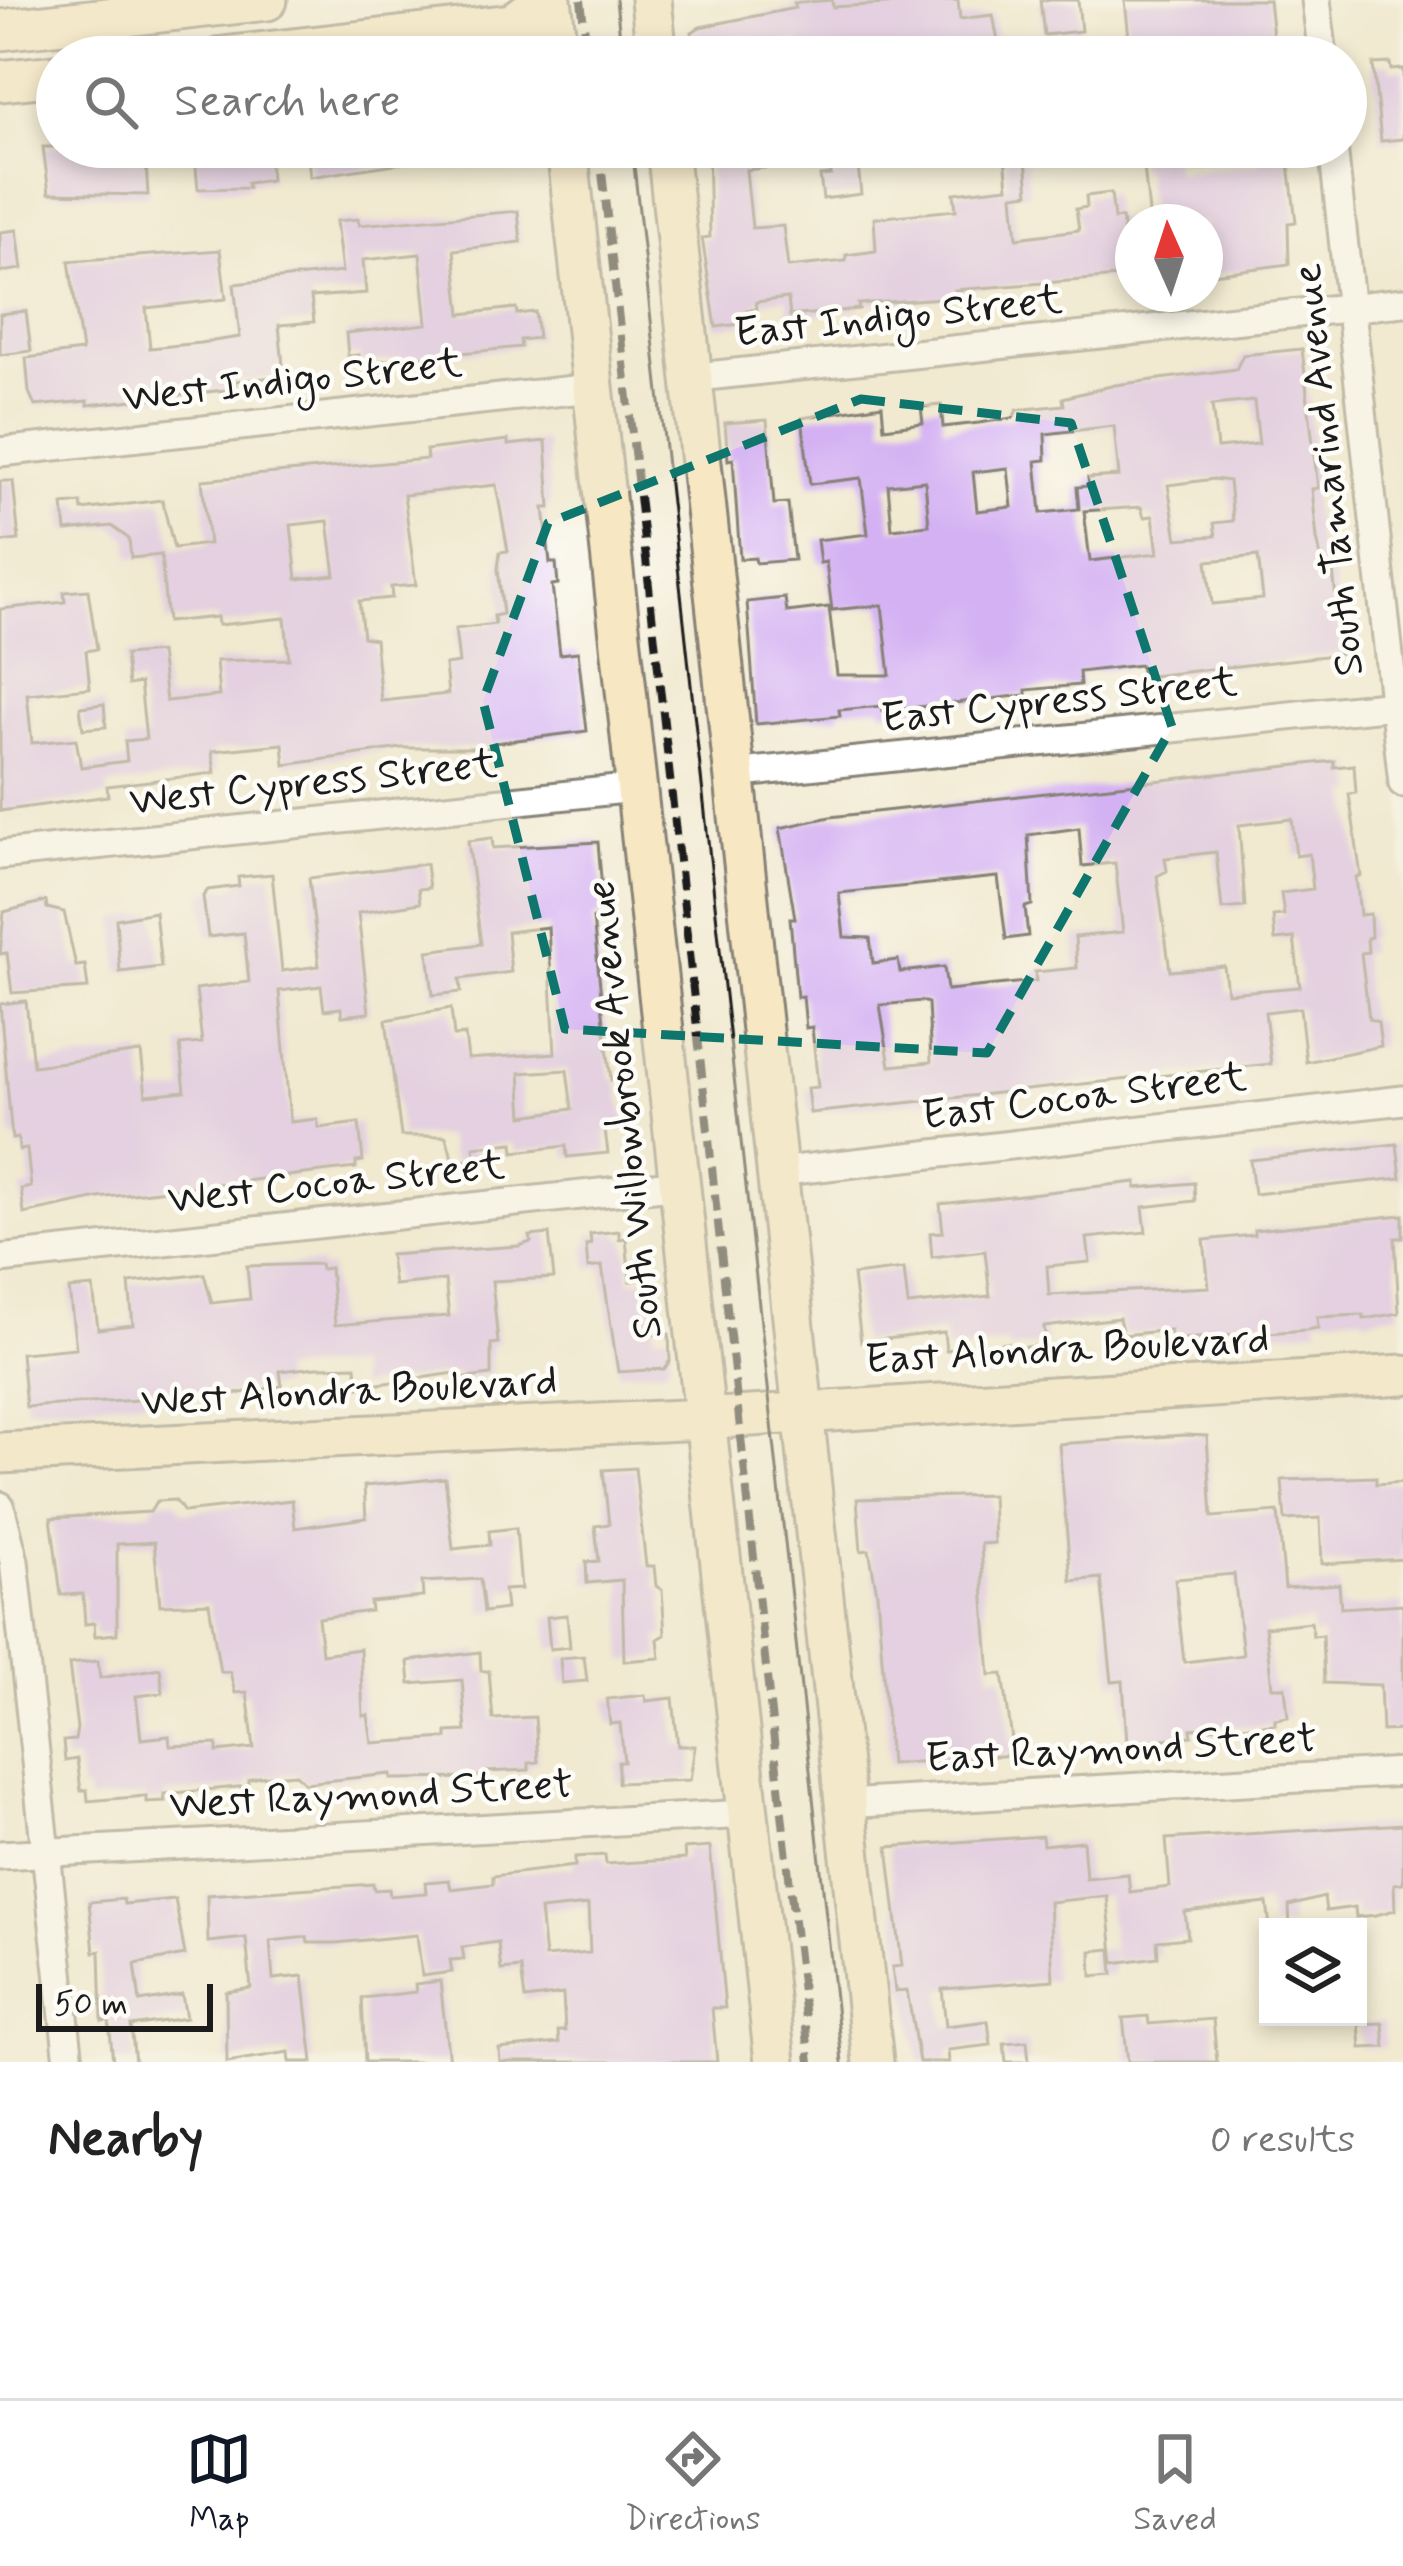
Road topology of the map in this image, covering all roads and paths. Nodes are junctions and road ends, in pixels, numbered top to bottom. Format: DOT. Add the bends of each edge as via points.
graph roads {
  1 [pos="267,0"];
  2 [pos="548,0"];
  3 [pos="651,0"];
  4 [pos="1316,0"];
  5 [pos="0,30"];
  6 [pos="407,36"];
  7 [pos="554,36"];
  8 [pos="655,36"];
  9 [pos="1320,36"];
  10 [pos="36,77"];
  11 [pos="0,81"];
  12 [pos="569,168"];
  13 [pos="669,168"];
  14 [pos="1335,168"];
  15 [pos="1403,302"];
  16 [pos="1350,308"];
  17 [pos="688,378"];
  18 [pos="592,388"];
  19 [pos="0,452"];
  20 [pos="1394,705"];
  21 [pos="731,774"];
  22 [pos="1403,783"];
  23 [pos="635,788"];
  24 [pos="0,855"];
  25 [pos="1403,1100"];
  26 [pos="776,1172"];
  27 [pos="681,1184"];
  28 [pos="0,1259"];
  29 [pos="1403,1375"];
  30 [pos="804,1411"];
  31 [pos="720,1418"];
  32 [pos="0,1453"];
  33 [pos="0,1506"];
  34 [pos="1403,1772"];
  35 [pos="844,1804"];
  36 [pos="747,1814"];
  37 [pos="45,1852"];
  38 [pos="0,1855"];
  39 [pos="69,2062"];
  40 [pos="775,2062"];
  41 [pos="873,2062"];
  1 -- 5 [label="street"];
  2 -- 6 [label="street" via="512,24"];
  2 -- 7 [label="street"];
  3 -- 8 [label="street"];
  4 -- 9 [label="street"];
  10 -- 11 [label="street"];
  12 -- 18 [label="street, South Willowbrook Avenue"];
  13 -- 17 [label="street"];
  14 -- 16 [label="street, South Tamarind Avenue"];
  15 -- 16 [label="street, East Indigo Street"];
  16 -- 17 [label="street, East Indigo Street"];
  16 -- 20 [label="street, South Tamarind Avenue"];
  17 -- 21 [label="street"];
  18 -- 19 [label="street, West Indigo Street"];
  18 -- 23 [label="street, South Willowbrook Avenue"];
  20 -- 21 [label="street, East Cypress Street"];
  20 -- 22 [label="street, South Tamarind Avenue"];
  21 -- 26 [label="street"];
  23 -- 24 [label="street, West Cypress Street"];
  23 -- 27 [label="street, South Willowbrook Avenue"];
  25 -- 26 [label="street, East Cocoa Street"];
  26 -- 30 [label="street"];
  27 -- 28 [label="street, West Cocoa Street"];
  27 -- 31 [label="street, South Willowbrook Avenue"];
  29 -- 30 [label="street, East Alondra Boulevard"];
  30 -- 31 [label="street, East Alondra Boulevard"];
  30 -- 35 [label="street"];
  31 -- 32 [label="street, West Alondra Boulevard"];
  31 -- 36 [label="street, South Willowbrook Avenue"];
  33 -- 37 [label="street" via="14,1561"];
  34 -- 35 [label="street, East Raymond Street"];
  35 -- 41 [label="street"];
  36 -- 37 [label="street, West Raymond Street"];
  36 -- 40 [label="street, South Willowbrook Avenue"];
  37 -- 38 [label="street, West Raymond Street"];
  37 -- 39 [label="street"];
}
